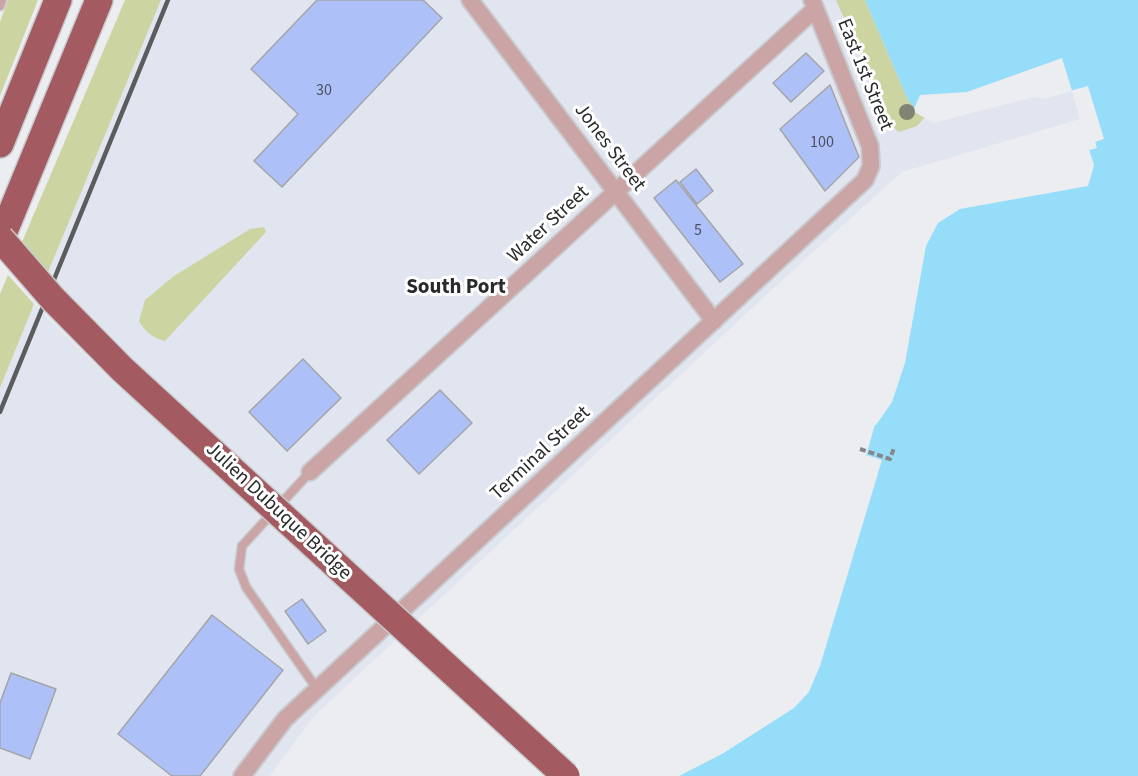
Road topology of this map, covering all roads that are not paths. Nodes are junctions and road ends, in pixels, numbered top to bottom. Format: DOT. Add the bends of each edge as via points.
graph roads {
  1 [pos="2,0"];
  2 [pos="58,0"];
  3 [pos="99,0"];
  4 [pos="470,0"];
  5 [pos="813,4"];
  6 [pos="0,6"];
  7 [pos="0,144"];
  8 [pos="871,166"];
  9 [pos="616,192"];
  10 [pos="0,240"];
  11 [pos="714,321"];
  12 [pos="310,472"];
  13 [pos="317,689"];
  14 [pos="242,776"];
  15 [pos="566,776"];
  1 -- 6 [label="lane"];
  2 -- 7 [label="highway"];
  3 -- 10 [label="highway"];
  4 -- 9 [label="street, Jones Street"];
  5 -- 8 [label="street, East 1st Street" via="870,146"];
  5 -- 9 [label="street, Water Street"];
  8 -- 11 [label="street, Terminal Street" via="865,180"];
  9 -- 11 [label="street, Jones Street"];
  9 -- 12 [label="street, Water Street"];
  10 -- 15 [label="highway, Julien Dubuque Bridge, bridge" via="122,369"];
  11 -- 13 [label="street, Terminal Street"];
  12 -- 13 [label="lane" via="242,546 239,569 246,587"];
  13 -- 14 [label="street, Terminal Street" via="285,719"];
}
